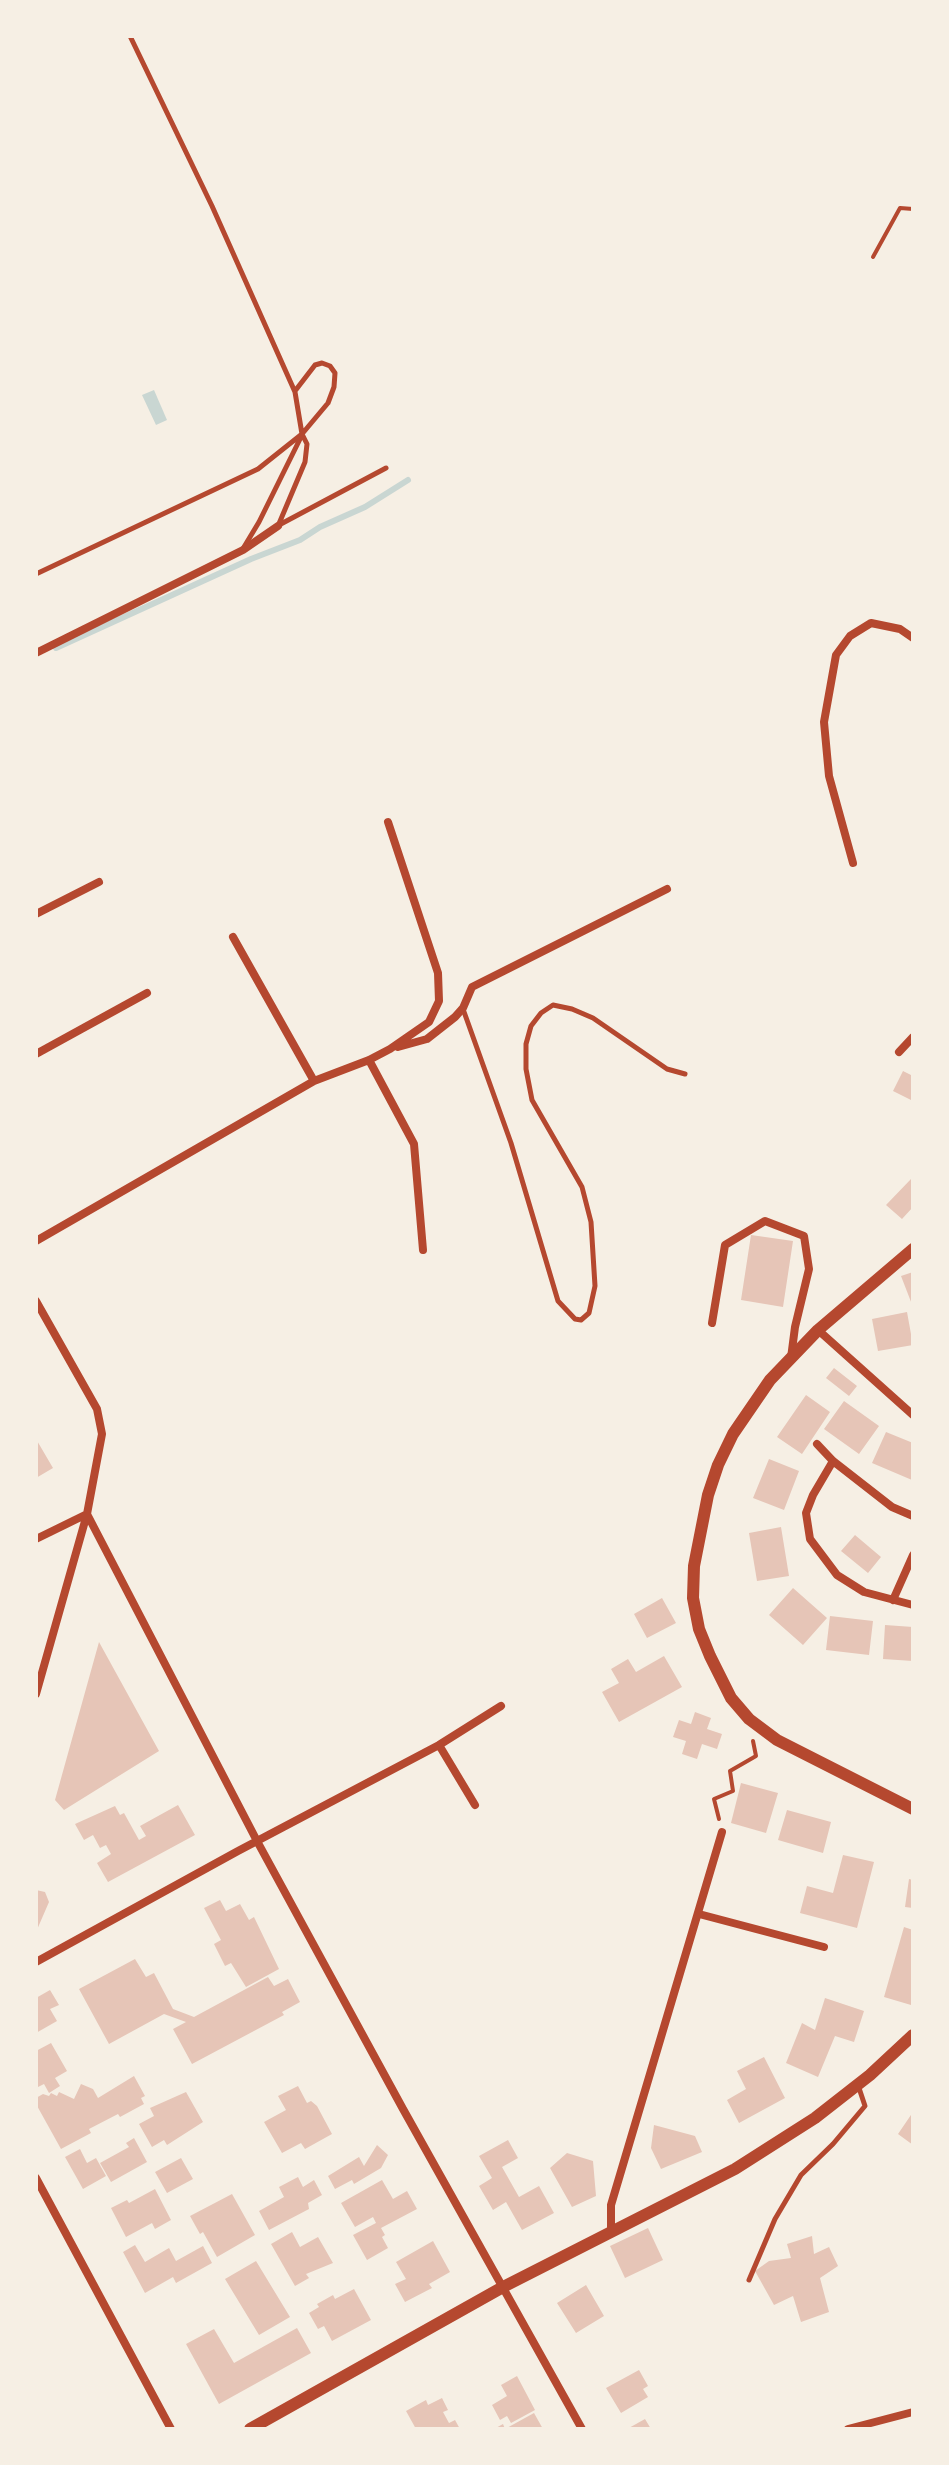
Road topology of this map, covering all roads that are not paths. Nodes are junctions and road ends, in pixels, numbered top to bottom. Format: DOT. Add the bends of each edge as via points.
graph roads {
  1 [pos="130,36"];
  2 [pos="295,392"];
  3 [pos="302,434"];
  4 [pos="386,468"];
  5 [pos="278,526"];
  6 [pos="243,550"];
  7 [pos="36,574"];
  8 [pos="913,638"];
  9 [pos="36,653"];
  10 [pos="388,822"];
  11 [pos="853,863"];
  12 [pos="99,882"];
  13 [pos="667,889"];
  14 [pos="36,914"];
  15 [pos="233,937"];
  16 [pos="147,993"];
  17 [pos="463,1008"];
  18 [pos="913,1037"];
  19 [pos="390,1049"];
  20 [pos="899,1052"];
  21 [pos="36,1054"];
  22 [pos="369,1060"];
  23 [pos="685,1074"];
  24 [pos="314,1081"];
  25 [pos="36,1241"];
  26 [pos="913,1249"];
  27 [pos="423,1250"];
  28 [pos="36,1301"];
  29 [pos="712,1323"];
  30 [pos="818,1330"];
  31 [pos="791,1359"];
  32 [pos="913,1415"];
  33 [pos="817,1444"];
  34 [pos="833,1461"];
  35 [pos="87,1514"];
  36 [pos="913,1516"];
  37 [pos="36,1539"];
  38 [pos="913,1555"];
  39 [pos="893,1600"];
  40 [pos="913,1605"];
  41 [pos="36,1694"];
  42 [pos="501,1706"];
  43 [pos="439,1745"];
  44 [pos="475,1805"];
  45 [pos="913,1809"];
  46 [pos="722,1832"];
  47 [pos="257,1841"];
  48 [pos="699,1914"];
  49 [pos="824,1947"];
  50 [pos="36,1962"];
  51 [pos="913,2035"];
  52 [pos="858,2084"];
  53 [pos="36,2178"];
  54 [pos="611,2230"];
  55 [pos="749,2280"];
  56 [pos="503,2287"];
  57 [pos="913,2412"];
  58 [pos="171,2429"];
  59 [pos="250,2429"];
  60 [pos="582,2429"];
  61 [pos="848,2429"];
  1 -- 2 [label="lane"];
  2 -- 3 [label="lane"];
  2 -- 3 [label="lane" via="315,365 330,366 335,373 328,403"];
  3 -- 5 [label="lane" via="305,462"];
  3 -- 6 [label="lane"];
  3 -- 7 [label="lane" via="258,469"];
  4 -- 5 [label="lane"];
  5 -- 6 [label="street"];
  6 -- 9 [label="street"];
  8 -- 11 [label="street" via="900,629 871,623 850,636 836,655 824,722 829,776"];
  10 -- 19 [label="street" via="440,987 429,1022"];
  12 -- 14 [label="street"];
  13 -- 17 [label="street" via="472,987"];
  15 -- 24 [label="street"];
  16 -- 21 [label="street"];
  17 -- 19 [label="street" via="427,1039"];
  17 -- 23 [label="lane" via="511,1143 558,1301 575,1319 589,1313 595,1286 591,1222 582,1187 532,1100 526,1069 531,1026 553,1005 572,1009 667,1069"];
  18 -- 20 [label="street"];
  19 -- 22 [label="street"];
  22 -- 24 [label="street"];
  22 -- 27 [label="street" via="414,1144"];
  24 -- 25 [label="street"];
  26 -- 30 [label="street"];
  28 -- 35 [label="street" via="97,1409 102,1434"];
  29 -- 31 [label="street" via="725,1245 765,1221 804,1236 809,1269"];
  30 -- 31 [label="street"];
  30 -- 32 [label="street"];
  31 -- 45 [label="street" via="762,1391 718,1465 694,1566 699,1629 726,1690 749,1719 790,1747"];
  33 -- 34 [label="street"];
  34 -- 36 [label="street" via="892,1507"];
  34 -- 39 [label="street" via="806,1513 810,1539 837,1575 864,1592"];
  35 -- 37 [label="street"];
  35 -- 41 [label="street"];
  35 -- 47 [label="street"];
  38 -- 39 [label="street"];
  39 -- 40 [label="street"];
  42 -- 43 [label="street"];
  43 -- 44 [label="street"];
  43 -- 47 [label="street"];
  46 -- 48 [label="street"];
  47 -- 50 [label="street"];
  47 -- 56 [label="street"];
  48 -- 49 [label="street"];
  48 -- 54 [label="street" via="611,2205"];
  51 -- 52 [label="street"];
  52 -- 54 [label="street" via="735,2169"];
  52 -- 55 [label="lane" via="865,2106 801,2175"];
  53 -- 58 [label="street"];
  54 -- 56 [label="street"];
  56 -- 59 [label="street"];
  56 -- 60 [label="street"];
  57 -- 61 [label="street"];
}
